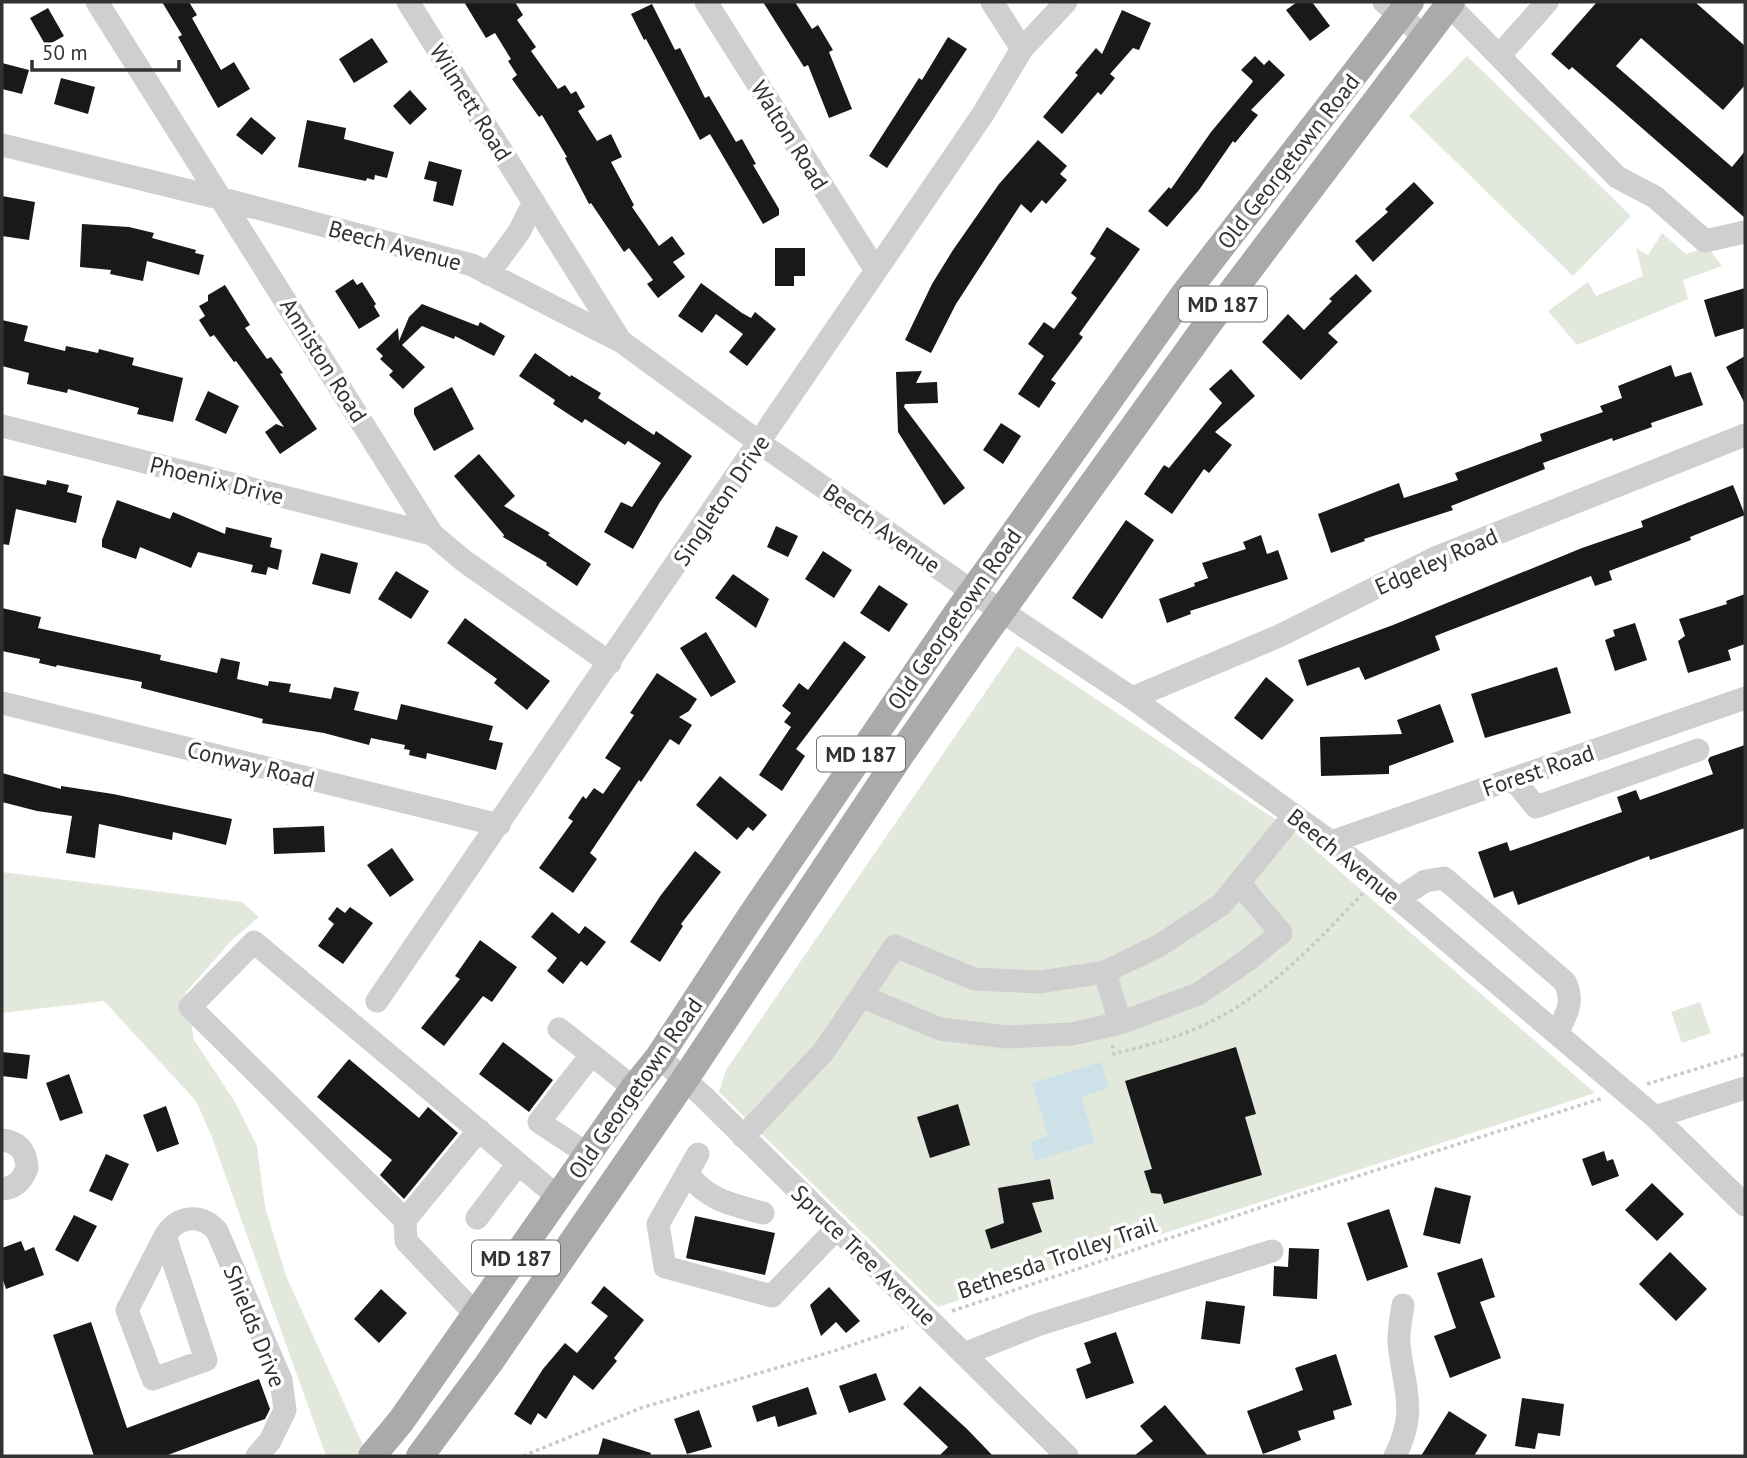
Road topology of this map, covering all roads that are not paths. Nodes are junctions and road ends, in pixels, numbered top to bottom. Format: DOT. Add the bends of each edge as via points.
graph roads {
  1 [pos="97,2"];
  2 [pos="408,2"];
  3 [pos="706,2"];
  4 [pos="992,2"];
  5 [pos="1066,2"];
  6 [pos="1546,2"];
  7 [pos="1450,3"];
  8 [pos="1398,6"];
  9 [pos="1424,36"];
  10 [pos="1022,48"];
  11 [pos="1499,57"];
  12 [pos="2,145"];
  13 [pos="223,199"];
  14 [pos="534,202"];
  15 [pos="1745,232"];
  16 [pos="875,269"];
  17 [pos="488,274"];
  18 [pos="622,342"];
  19 [pos="2,426"];
  20 [pos="1745,435"];
  21 [pos="760,443"];
  22 [pos="432,534"];
  23 [pos="973,592"];
  24 [pos="1002,611"];
  25 [pos="610,663"];
  26 [pos="1132,698"];
  27 [pos="1745,698"];
  28 [pos="2,703"];
  29 [pos="1642,734"];
  30 [pos="1698,750"];
  31 [pos="1651,766"];
  32 [pos="1513,779"];
  33 [pos="1294,815"];
  34 [pos="499,825"];
  35 [pos="1331,842"];
  36 [pos="1239,883"];
  37 [pos="1398,899"];
  38 [pos="1105,972"];
  39 [pos="861,996"];
  40 [pos="377,1001"];
  41 [pos="1120,1023"];
  42 [pos="559,1029"];
  43 [pos="1557,1033"];
  44 [pos="591,1055"];
  45 [pos="659,1057"];
  46 [pos="685,1079"];
  47 [pos="634,1088"];
  48 [pos="1745,1088"];
  49 [pos="1655,1117"];
  50 [pos="479,1130"];
  51 [pos="743,1137"];
  52 [pos="2,1140"];
  53 [pos="589,1155"];
  54 [pos="518,1164"];
  55 [pos="2,1189"];
  56 [pos="558,1197"];
  57 [pos="1745,1205"];
  58 [pos="763,1213"];
  59 [pos="477,1219"];
  60 [pos="405,1220"];
  61 [pos="837,1228"];
  62 [pos="165,1236"];
  63 [pos="1272,1251"];
  64 [pos="1403,1305"];
  65 [pos="479,1311"];
  66 [pos="964,1354"];
  67 [pos="257,1456"];
  68 [pos="372,1456"];
  69 [pos="421,1456"];
  70 [pos="1067,1456"];
  71 [pos="1395,1456"];
  1 -- 13 [label="street, Anniston Road"];
  2 -- 14 [label="street, Wilmett Road"];
  3 -- 16 [label="street, Walton Road"];
  4 -- 10 [label="street"];
  5 -- 10 [label="street, Singleton Drive"];
  6 -- 11 [label="street"];
  7 -- 9 [label="main road, Old Georgetown Road / MD 187"];
  7 -- 11 [label="street"];
  8 -- 9 [label="street"];
  8 -- 23 [label="main road, Old Georgetown Road / MD 187" via="1183,296"];
  9 -- 24 [label="main road, Old Georgetown Road / MD 187" via="1207,325"];
  10 -- 16 [label="street, Singleton Drive" via="983,114"];
  11 -- 15 [label="street" via="1617,177 1655,197 1705,241"];
  12 -- 13 [label="street, Beech Avenue"];
  13 -- 17 [label="street, Beech Avenue" via="472,265"];
  13 -- 22 [label="street, Anniston Road"];
  14 -- 17 [label="street" via="519,232"];
  14 -- 18 [label="street, Wilmett Road"];
  16 -- 21 [label="street, Singleton Drive"];
  17 -- 18 [label="street, Beech Avenue"];
  18 -- 21 [label="street, Beech Avenue"];
  19 -- 22 [label="street, Phoenix Drive"];
  20 -- 26 [label="street, Edgeley Road" via="1435,558 1279,636"];
  21 -- 23 [label="street, Beech Avenue"];
  21 -- 25 [label="street, Singleton Drive"];
  22 -- 25 [label="street, Anniston Road"];
  23 -- 24 [label="street, Beech Avenue"];
  23 -- 45 [label="main road, Old Georgetown Road / MD 187"];
  24 -- 26 [label="street, Beech Avenue"];
  24 -- 46 [label="main road, Old Georgetown Road / MD 187"];
  25 -- 34 [label="street, Singleton Drive"];
  26 -- 33 [label="street, Beech Avenue"];
  27 -- 29 [label="street, Forest Road"];
  28 -- 34 [label="street, Conway Road"];
  29 -- 31 [label="street"];
  29 -- 32 [label="street, Forest Road"];
  30 -- 31 [label="street"];
  31 -- 32 [label="street" via="1536,807"];
  32 -- 35 [label="street, Forest Road"];
  33 -- 35 [label="street, Beech Avenue"];
  33 -- 36 [label="street"];
  34 -- 40 [label="street, Singleton Drive"];
  35 -- 37 [label="street, Beech Avenue"];
  36 -- 38 [label="street" via="1221,905 1160,945"];
  36 -- 41 [label="street" via="1281,933 1198,994"];
  37 -- 43 [label="street, Beech Avenue"];
  37 -- 43 [label="street" via="1432,879 1444,878 1454,886 1565,982 1571,1005"];
  38 -- 39 [label="street" via="1040,982 974,979 895,946"];
  38 -- 41 [label="street"];
  39 -- 41 [label="street" via="940,1029 1007,1037 1072,1034"];
  39 -- 51 [label="street" via="824,1051"];
  42 -- 44 [label="street"];
  43 -- 49 [label="street, Beech Avenue"];
  44 -- 47 [label="street"];
  44 -- 53 [label="street" via="539,1122"];
  45 -- 46 [label="street, Spruce Tree Avenue"];
  45 -- 47 [label="main road, Old Georgetown Road / MD 187"];
  46 -- 51 [label="street, Spruce Tree Avenue"];
  46 -- 69 [label="main road, Old Georgetown Road / MD 187"];
  47 -- 53 [label="main road, Old Georgetown Road / MD 187"];
  48 -- 49 [label="street"];
  49 -- 57 [label="street, Beech Avenue"];
  50 -- 54 [label="street"];
  50 -- 60 [label="street"];
  50 -- 60 [label="street" via="254,942 190,1007"];
  51 -- 61 [label="street, Spruce Tree Avenue"];
  52 -- 55 [label="street" via="18,1145 27,1168 19,1183"];
  53 -- 56 [label="main road, Old Georgetown Road / MD 187"];
  54 -- 56 [label="street"];
  54 -- 59 [label="street"];
  56 -- 65 [label="main road, Old Georgetown Road / MD 187"];
  58 -- 61 [label="street" via="716,1199 698,1187 693,1164 658,1224 665,1267 772,1296"];
  60 -- 65 [label="street" via="406,1241 465,1303"];
  61 -- 66 [label="street, Spruce Tree Avenue"];
  62 -- 62 [label="street" via="127,1310 153,1379 206,1360"];
  62 -- 67 [label="street, Shields Drive" via="177,1222 194,1218 217,1231 281,1380 285,1410"];
  63 -- 66 [label="street" via="1037,1325"];
  64 -- 71 [label="street" via="1399,1341 1409,1403 1406,1431"];
  65 -- 68 [label="main road, Old Georgetown Road / MD 187"];
  66 -- 70 [label="street, Spruce Tree Avenue"];
}
